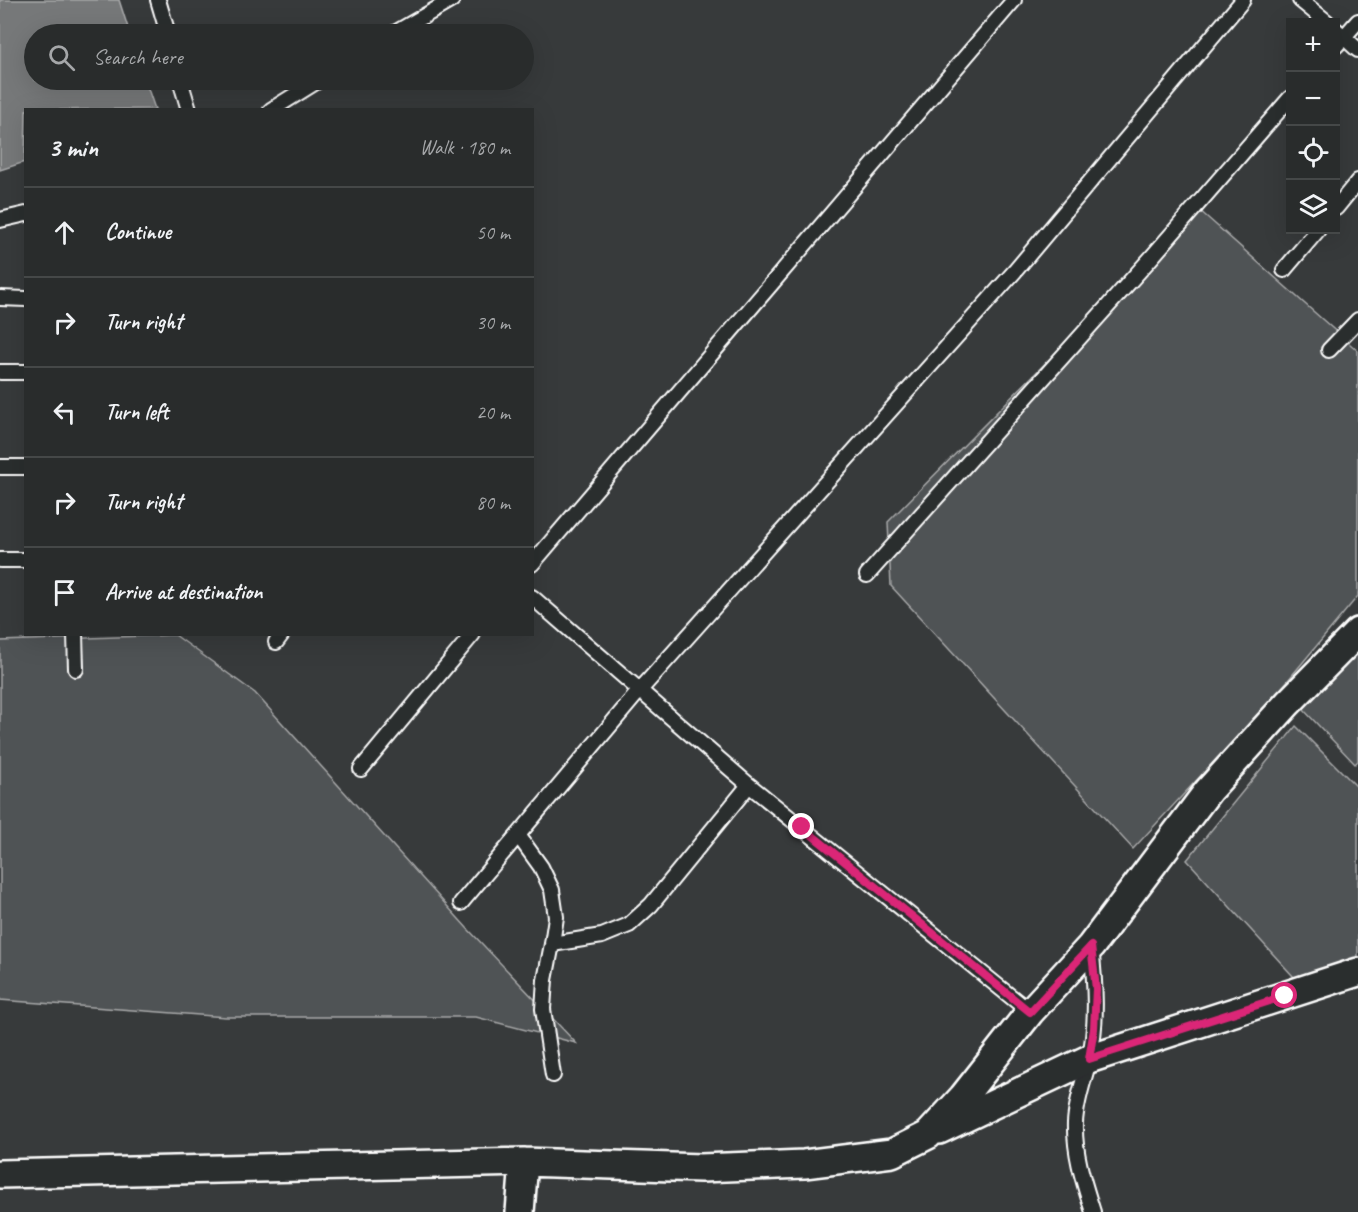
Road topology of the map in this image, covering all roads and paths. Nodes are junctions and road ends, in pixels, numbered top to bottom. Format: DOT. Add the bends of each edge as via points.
graph roads {
  1 [pos="158,0"];
  2 [pos="452,0"];
  3 [pos="1014,0"];
  4 [pos="1243,0"];
  5 [pos="1300,0"];
  6 [pos="1322,18"];
  7 [pos="1358,21"];
  8 [pos="165,24"];
  9 [pos="410,24"];
  10 [pos="1340,36"];
  11 [pos="1340,39"];
  12 [pos="1358,50"];
  13 [pos="183,90"];
  14 [pos="303,90"];
  15 [pos="1286,103"];
  16 [pos="188,108"];
  17 [pos="274,108"];
  18 [pos="1358,181"];
  19 [pos="1340,202"];
  20 [pos="24,214"];
  21 [pos="0,220"];
  22 [pos="1315,234"];
  23 [pos="1284,270"];
  24 [pos="0,298"];
  25 [pos="24,299"];
  26 [pos="1358,320"];
  27 [pos="1329,350"];
  28 [pos="0,372"];
  29 [pos="24,372"];
  30 [pos="0,467"];
  31 [pos="24,467"];
  32 [pos="0,560"];
  33 [pos="24,560"];
  34 [pos="534,562"];
  35 [pos="867,575"];
  36 [pos="534,599"];
  37 [pos="1358,632"];
  38 [pos="75,636"];
  39 [pos="471,636"];
  40 [pos="76,669"];
  41 [pos="640,690"];
  42 [pos="361,769"];
  43 [pos="749,785"];
  44 [pos="518,835"];
  45 [pos="461,903"];
  46 [pos="552,944"];
  47 [pos="1091,946"];
  48 [pos="1358,972"];
  49 [pos="1030,1012"];
  50 [pos="1089,1059"];
  51 [pos="553,1075"];
  52 [pos="928,1135"];
  53 [pos="524,1162"];
  54 [pos="0,1174"];
  55 [pos="520,1212"];
  56 [pos="1093,1212"];
  1 -- 8 [label="lane"];
  2 -- 9 [label="lane"];
  3 -- 34 [label="lane"];
  4 -- 41 [label="lane" via="1015,271"];
  5 -- 6 [label="lane"];
  7 -- 10 [label="lane"];
  11 -- 12 [label="lane"];
  13 -- 16 [label="lane"];
  14 -- 17 [label="lane"];
  15 -- 35 [label="lane"];
  18 -- 19 [label="lane"];
  20 -- 21 [label="lane"];
  22 -- 23 [label="lane"];
  24 -- 25 [label="lane"];
  26 -- 27 [label="lane"];
  28 -- 29 [label="lane"];
  30 -- 31 [label="lane"];
  32 -- 33 [label="lane"];
  36 -- 41 [label="lane"];
  37 -- 47 [label="street" via="1208,791"];
  38 -- 40 [label="lane"];
  39 -- 42 [label="lane"];
  41 -- 43 [label="lane"];
  41 -- 44 [label="lane"];
  43 -- 46 [label="lane" via="651,904 629,925 602,936"];
  43 -- 49 [label="lane"];
  44 -- 45 [label="lane"];
  44 -- 46 [label="lane" via="552,890 556,917"];
  46 -- 51 [label="lane" via="543,1009"];
  47 -- 49 [label="street"];
  47 -- 50 [label="lane" via="1096,989"];
  48 -- 50 [label="street"];
  49 -- 52 [label="street"];
  50 -- 52 [label="street"];
  50 -- 56 [label="lane" via="1075,1122 1078,1162"];
  52 -- 53 [label="street" via="892,1152 804,1164 701,1168"];
  53 -- 54 [label="street"];
  53 -- 55 [label="street"];
}
